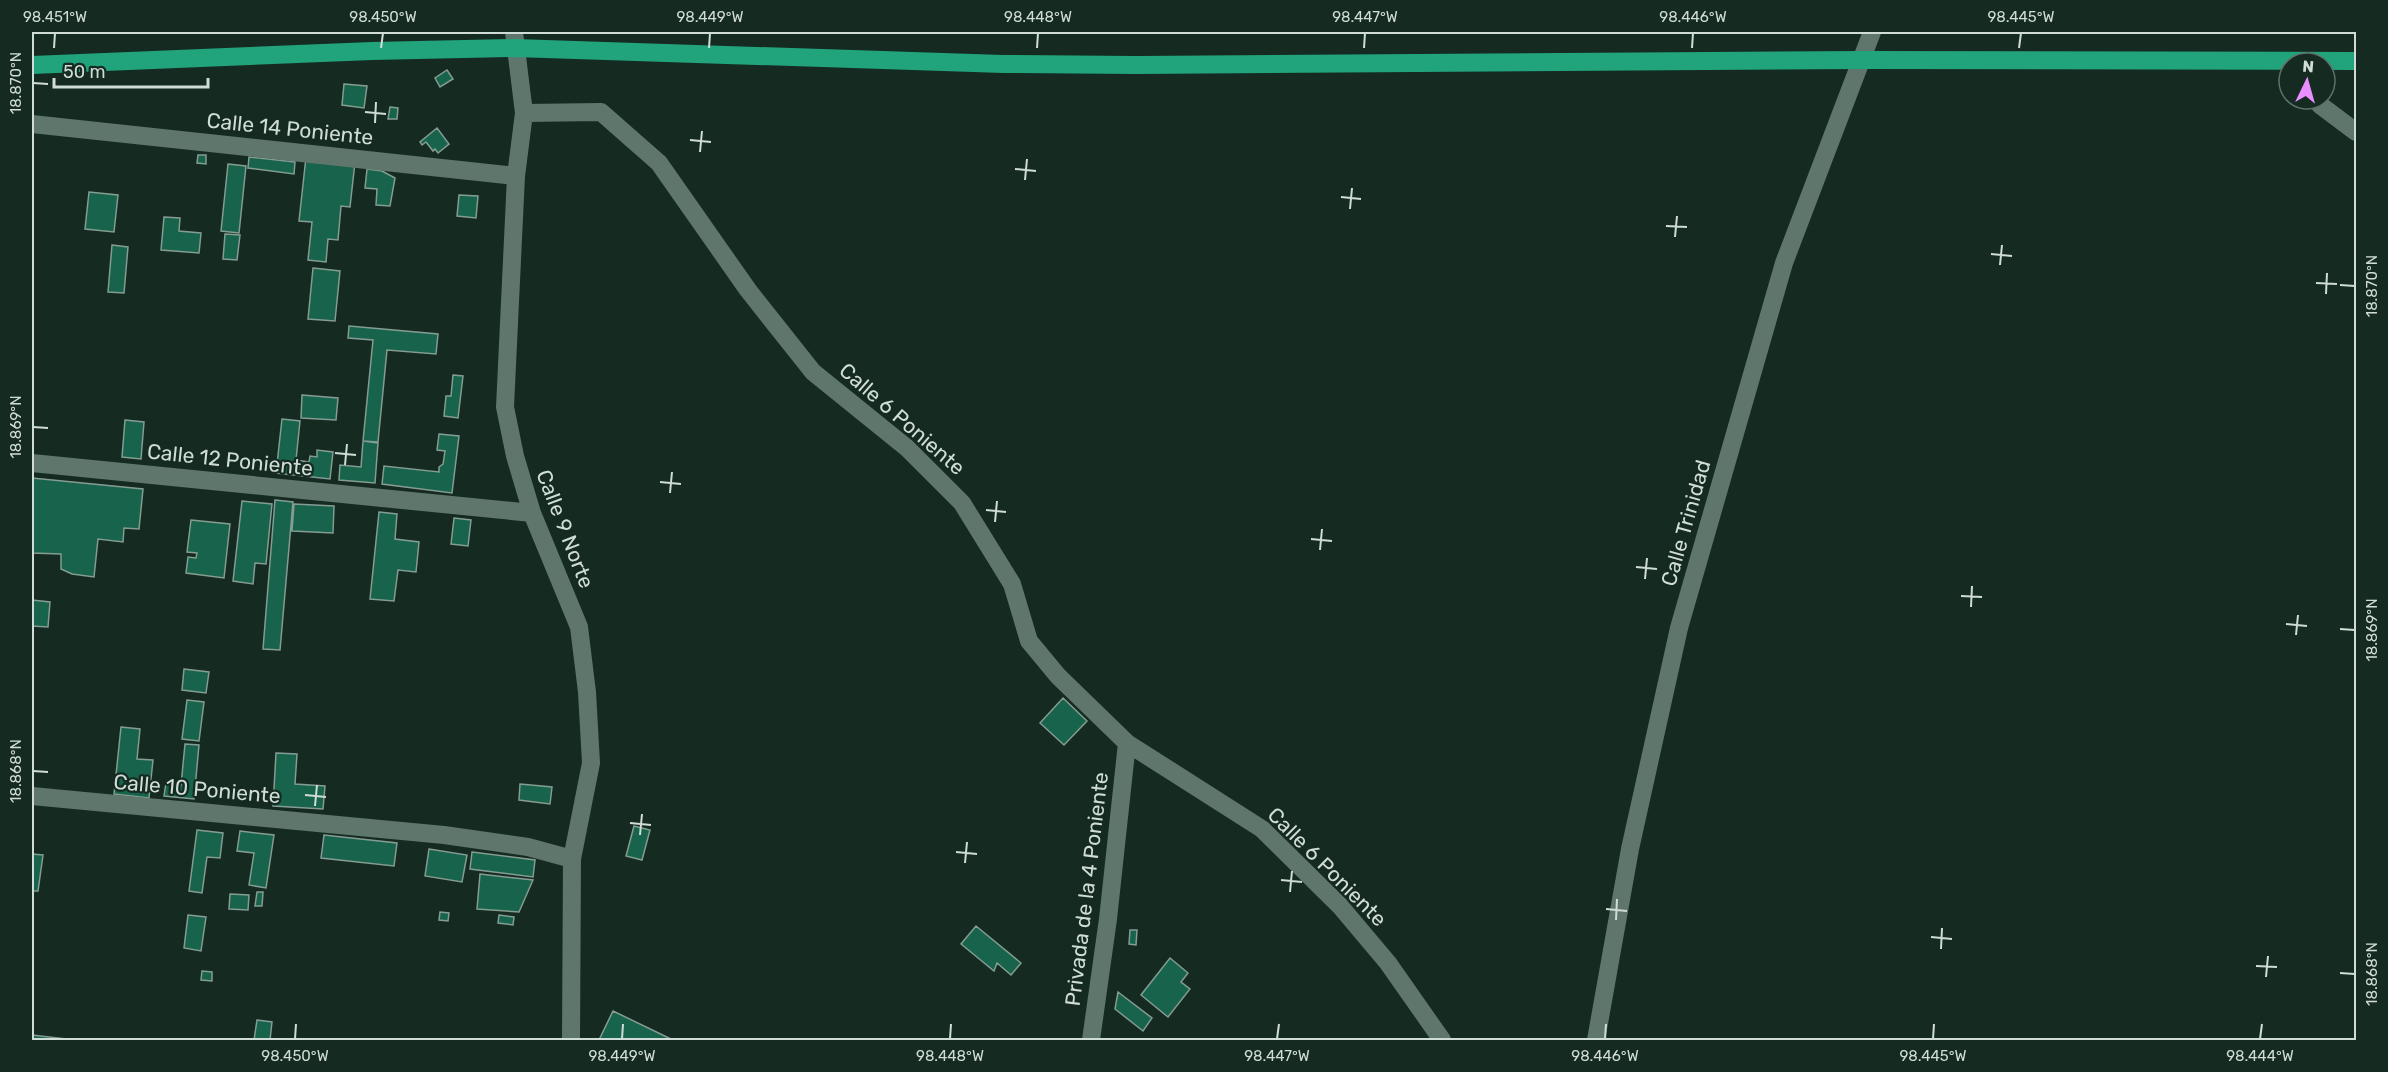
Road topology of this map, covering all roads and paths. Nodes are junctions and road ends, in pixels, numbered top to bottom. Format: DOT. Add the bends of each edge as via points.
graph roads {
  1 [pos="1872,32"];
  2 [pos="515,40"];
  3 [pos="1862,60"];
  4 [pos="2356,61"];
  5 [pos="32,64"];
  6 [pos="2328,111"];
  7 [pos="524,113"];
  8 [pos="32,124"];
  9 [pos="2356,132"];
  10 [pos="516,176"];
  11 [pos="32,463"];
  12 [pos="532,513"];
  13 [pos="1127,743"];
  14 [pos="32,796"];
  15 [pos="572,859"];
  16 [pos="571,1041"];
  17 [pos="1091,1041"];
  18 [pos="1442,1041"];
  19 [pos="1596,1041"];
  1 -- 3 [label="street, Calle Trinidad"];
  2 -- 3 [label="highway" via="1003,64"];
  2 -- 5 [label="highway" via="372,51"];
  2 -- 7 [label="street, Calle 9 Norte"];
  3 -- 4 [label="highway"];
  3 -- 19 [label="street, Calle Trinidad" via="1784,263 1679,628 1630,849"];
  6 -- 9 [label="street"];
  7 -- 10 [label="street, Calle 9 Norte"];
  7 -- 13 [label="street, Calle 6 Poniente" via="601,112 658,163 748,290 813,372 906,448 962,503 1012,584 1029,641 1058,676"];
  8 -- 10 [label="street, Calle 14 Poniente"];
  10 -- 12 [label="street, Calle 9 Norte" via="505,407 514,456"];
  11 -- 12 [label="street, Calle 12 Poniente"];
  12 -- 15 [label="street, Calle 9 Norte" via="579,627 587,692 591,763"];
  13 -- 17 [label="street, Privada de la 4 Poniente"];
  13 -- 18 [label="street, Calle 6 Poniente" via="1262,829 1340,906 1388,963"];
  14 -- 15 [label="street, Calle 10 Poniente" via="444,835 528,847"];
  15 -- 16 [label="street, Calle 9 Norte"];
}
